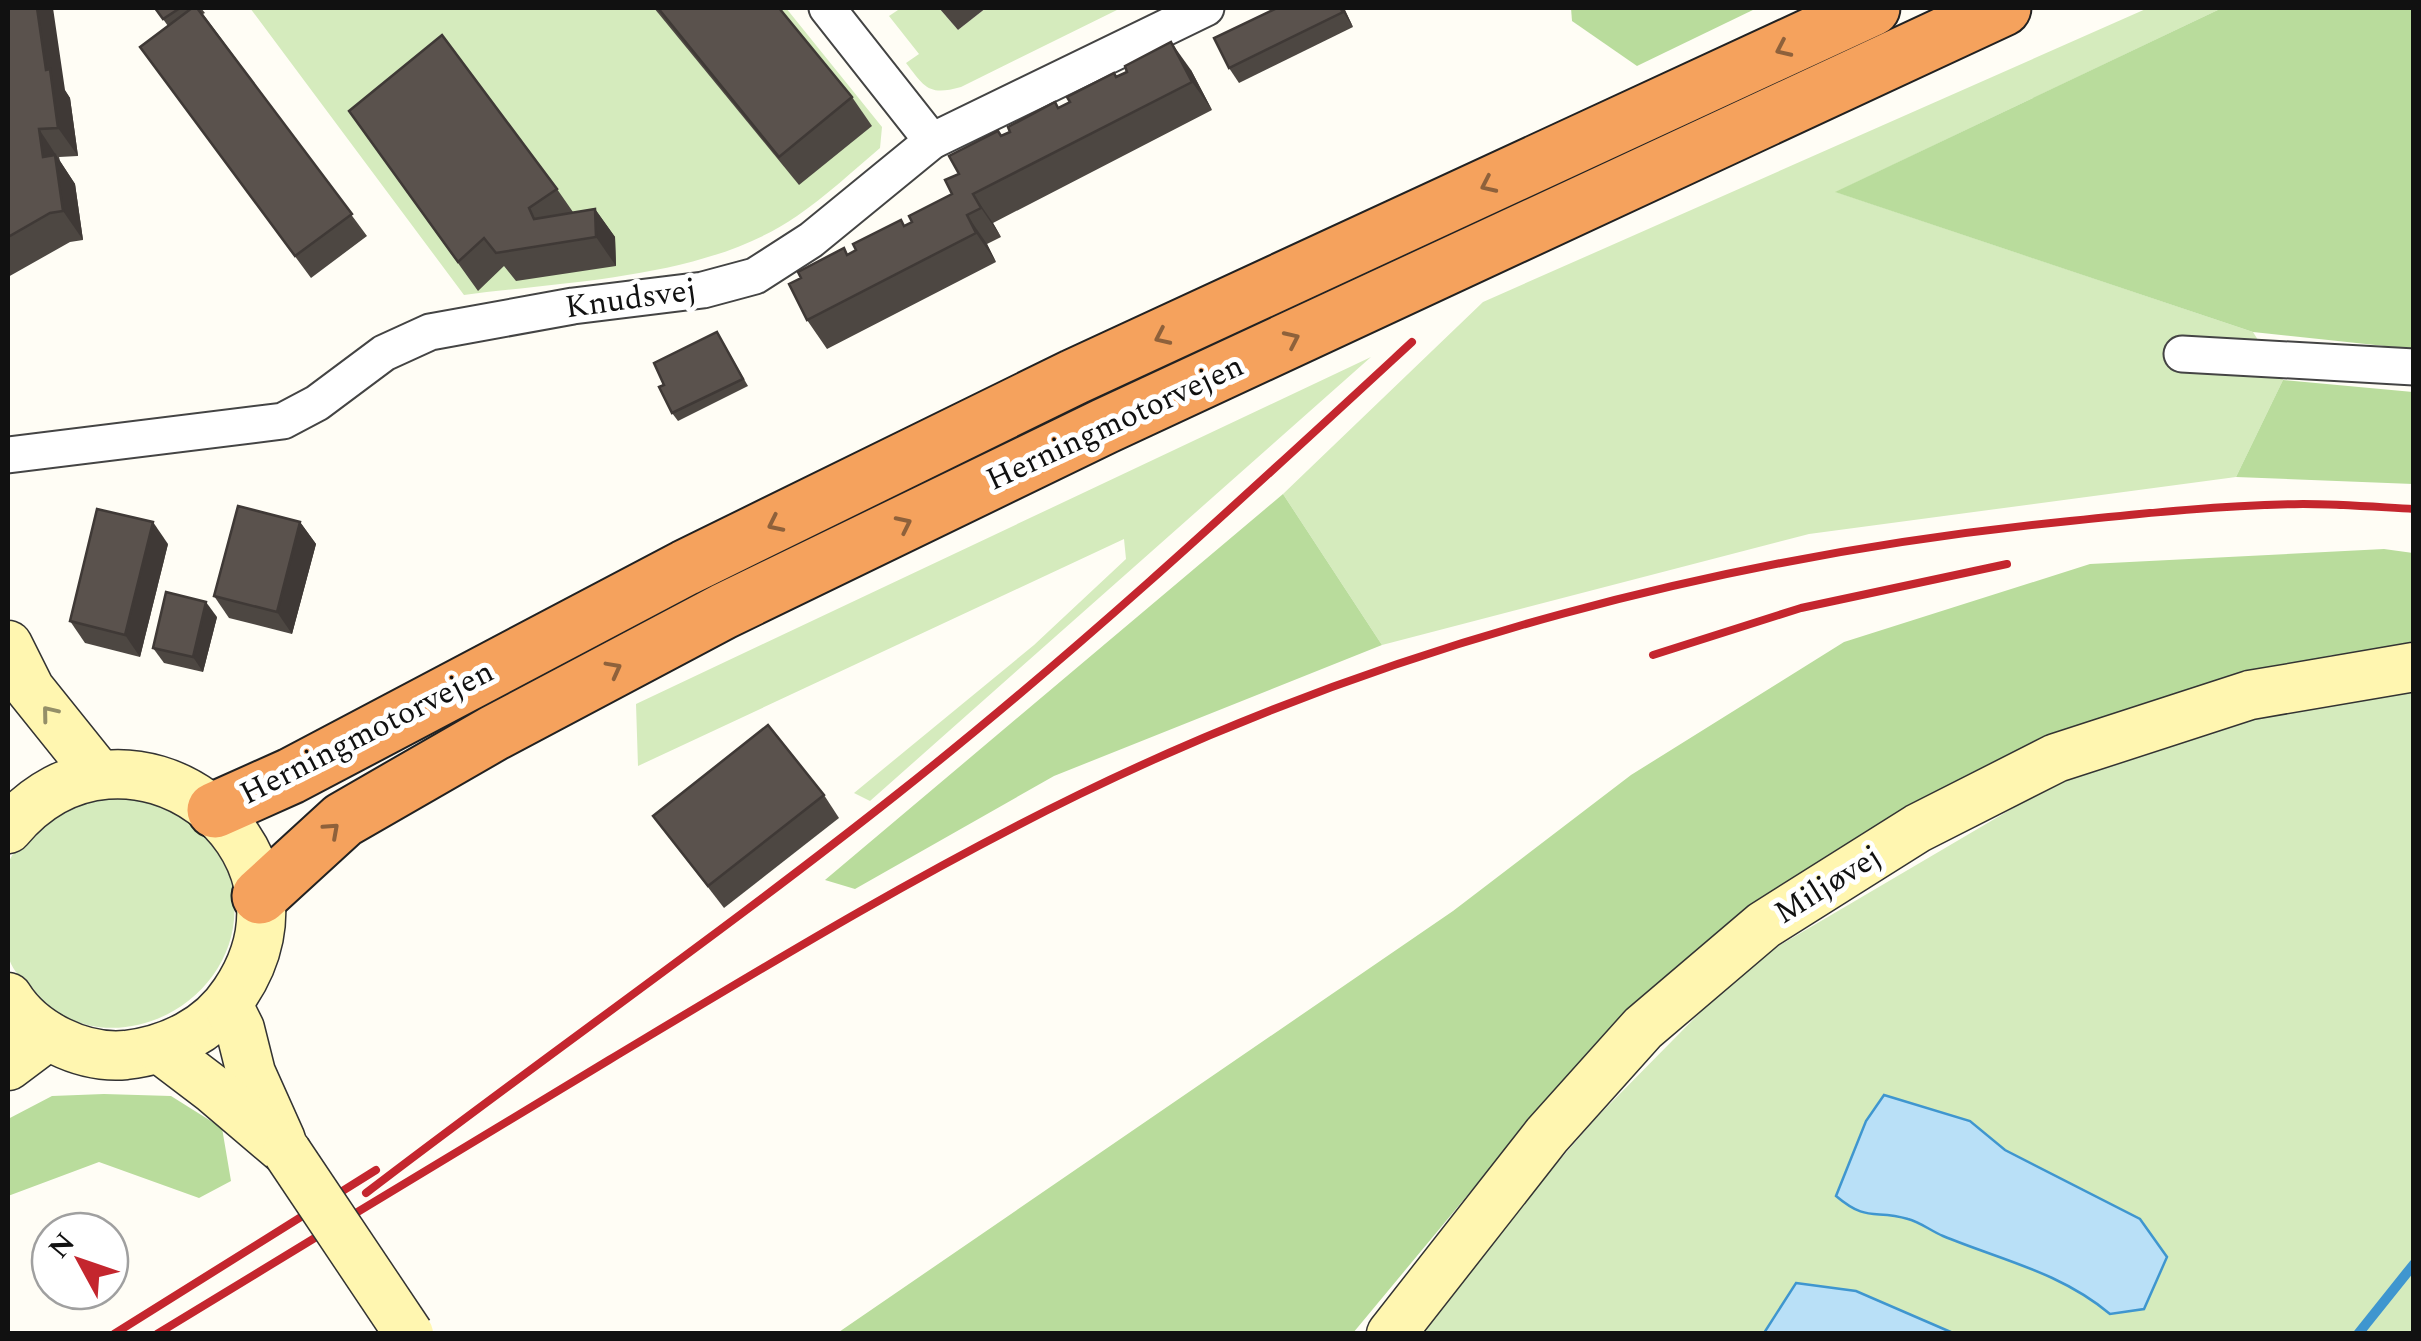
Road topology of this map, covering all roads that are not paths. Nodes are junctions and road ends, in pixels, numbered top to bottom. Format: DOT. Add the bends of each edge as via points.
graph roads {
  1 [pos="827,8"];
  2 [pos="1206,8"];
  3 [pos="1872,8"];
  4 [pos="2003,8"];
  5 [pos="932,141"];
  6 [pos="2182,354"];
  7 [pos="2414,367"];
  8 [pos="8,455"];
  9 [pos="8,645"];
  10 [pos="2414,668"];
  11 [pos="99,775"];
  12 [pos="12,807"];
  13 [pos="215,810"];
  14 [pos="260,896"];
  15 [pos="8,997"];
  16 [pos="228,1005"];
  17 [pos="48,1036"];
  18 [pos="160,1049"];
  19 [pos="8,1066"];
  20 [pos="286,1152"];
  21 [pos="410,1334"];
  22 [pos="1391,1334"];
  1 -- 5 [label="street"];
  2 -- 5 [label="street, Knudsvej"];
  3 -- 13 [label="highway, Herningmotorvejen, one-way" via="1074,378 685,568"];
  14 -- 4 [label="highway, Herningmotorvejen, one-way" via="343,820 724,611"];
  5 -- 8 [label="street, Knudsvej" via="811,240 755,276 430,332 384,353 282,421"];
  6 -- 7 [label="street"];
  11 -- 9 [label="street, one-way" via="30,690"];
  10 -- 22 [label="street, Miljøvej" via="2250,695 2056,758 1918,828 1764,925 1643,1028 1547,1135"];
  11 -- 12 [label="street"];
  11 -- 13 [label="street" via="148,776"];
  13 -- 14 [label="street" via="252,864"];
  14 -- 16 [label="street" via="255,954"];
  15 -- 17 [label="street"];
  16 -- 18 [label="street" via="197,1032"];
  16 -- 20 [label="street"];
  17 -- 18 [label="street" via="122,1055"];
  17 -- 19 [label="street"];
  18 -- 20 [label="street"];
  20 -- 21 [label="street, bridge"];
}
